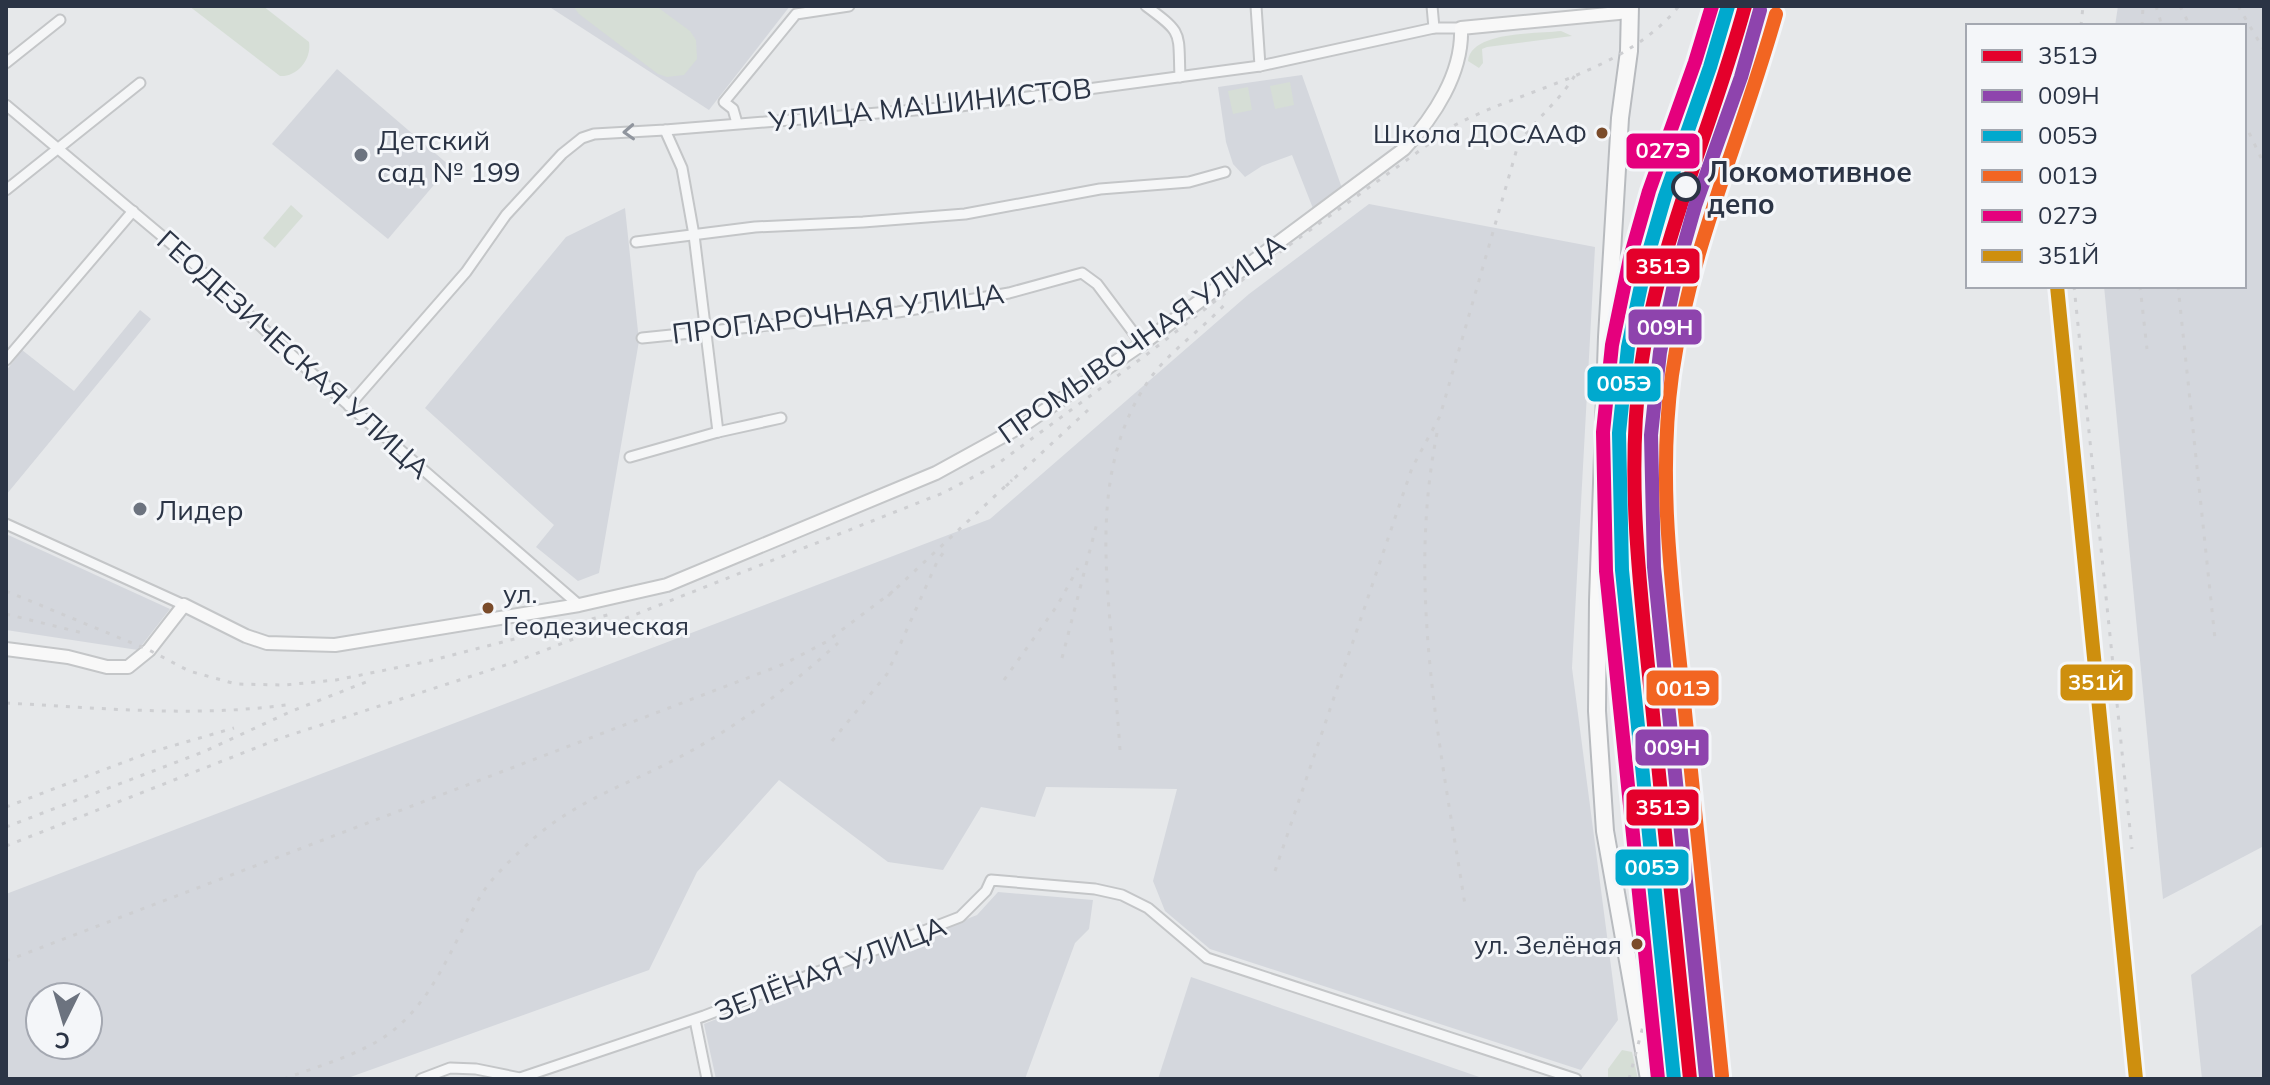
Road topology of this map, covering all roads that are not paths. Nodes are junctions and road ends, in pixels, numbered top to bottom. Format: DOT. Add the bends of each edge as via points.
graph roads {
  1 [pos="849,6"];
  2 [pos="1146,6"];
  3 [pos="1256,6"];
  4 [pos="1432,6"];
  5 [pos="1630,9"];
  6 [pos="60,20"];
  7 [pos="1434,28"];
  8 [pos="1461,28"];
  9 [pos="6,63"];
  10 [pos="1260,66"];
  11 [pos="1180,77"];
  12 [pos="140,83"];
  13 [pos="6,105"];
  14 [pos="737,123"];
  15 [pos="665,130"];
  16 [pos="60,149"];
  17 [pos="1225,172"];
  18 [pos="6,190"];
  19 [pos="133,211"];
  20 [pos="694,235"];
  21 [pos="636,242"];
  22 [pos="708,332"];
  23 [pos="642,338"];
  24 [pos="1142,344"];
  25 [pos="6,360"];
  26 [pos="349,406"];
  27 [pos="781,418"];
  28 [pos="718,432"];
  29 [pos="630,457"];
  30 [pos="6,524"];
  31 [pos="184,605"];
  32 [pos="579,605"];
  33 [pos="6,649"];
  34 [pos="695,1020"];
  35 [pos="421,1079"];
  36 [pos="707,1079"];
  37 [pos="1576,1079"];
  38 [pos="1649,1079"];
  1 -- 14 [label="street" via="796,14 724,102"];
  2 -- 11 [label="street" via="1178,34"];
  3 -- 10 [label="street"];
  4 -- 7 [label="street"];
  5 -- 8 [label="street, УЛИЦА МАШИНИСТОВ"];
  5 -- 38 [label="highway" via="1607,337 1597,711 1605,831"];
  6 -- 9 [label="street"];
  7 -- 8 [label="street, УЛИЦА МАШИНИСТОВ"];
  7 -- 10 [label="street, УЛИЦА МАШИНИСТОВ"];
  8 -- 24 [label="street, ПРОМЫВОЧНАЯ УЛИЦА" via="1453,79 1404,149"];
  10 -- 11 [label="street, УЛИЦА МАШИНИСТОВ"];
  11 -- 14 [label="street, УЛИЦА МАШИНИСТОВ" via="953,107"];
  12 -- 16 [label="street"];
  13 -- 16 [label="street, ГЕОДЕЗИЧЕСКАЯ УЛИЦА"];
  14 -- 15 [label="street, УЛИЦА МАШИНИСТОВ"];
  15 -- 20 [label="street" via="682,168"];
  15 -- 26 [label="street, УЛИЦА МАШИНИСТОВ, one-way" via="594,134 562,154"];
  16 -- 18 [label="street"];
  16 -- 19 [label="street, ГЕОДЕЗИЧЕСКАЯ УЛИЦА"];
  17 -- 20 [label="street" via="1189,182 1100,189 965,214"];
  19 -- 25 [label="street"];
  19 -- 26 [label="street, ГЕОДЕЗИЧЕСКАЯ УЛИЦА"];
  20 -- 21 [label="street"];
  20 -- 22 [label="street"];
  22 -- 23 [label="street, ПРОПАРОЧНАЯ УЛИЦА"];
  22 -- 24 [label="street, ПРОПАРОЧНАЯ УЛИЦА" via="898,312 1009,293 1082,273 1097,284"];
  22 -- 28 [label="street"];
  24 -- 32 [label="street, ПРОМЫВОЧНАЯ УЛИЦА" via="1044,412 936,473 667,585"];
  26 -- 32 [label="street, ГЕОДЕЗИЧЕСКАЯ УЛИЦА"];
  27 -- 28 [label="street"];
  28 -- 29 [label="street"];
  30 -- 31 [label="street, ПРОМЫВОЧНАЯ УЛИЦА"];
  31 -- 32 [label="street, ПРОМЫВОЧНАЯ УЛИЦА" via="246,636 299,646 335,645"];
  31 -- 33 [label="street" via="149,650 128,667"];
  34 -- 35 [label="street, ЗЕЛЁНАЯ УЛИЦА" via="520,1078 450,1068"];
  34 -- 36 [label="street"];
  34 -- 37 [label="street, ЗЕЛЁНАЯ УЛИЦА" via="960,917 991,880 1122,895 1148,908 1207,958"];
}
